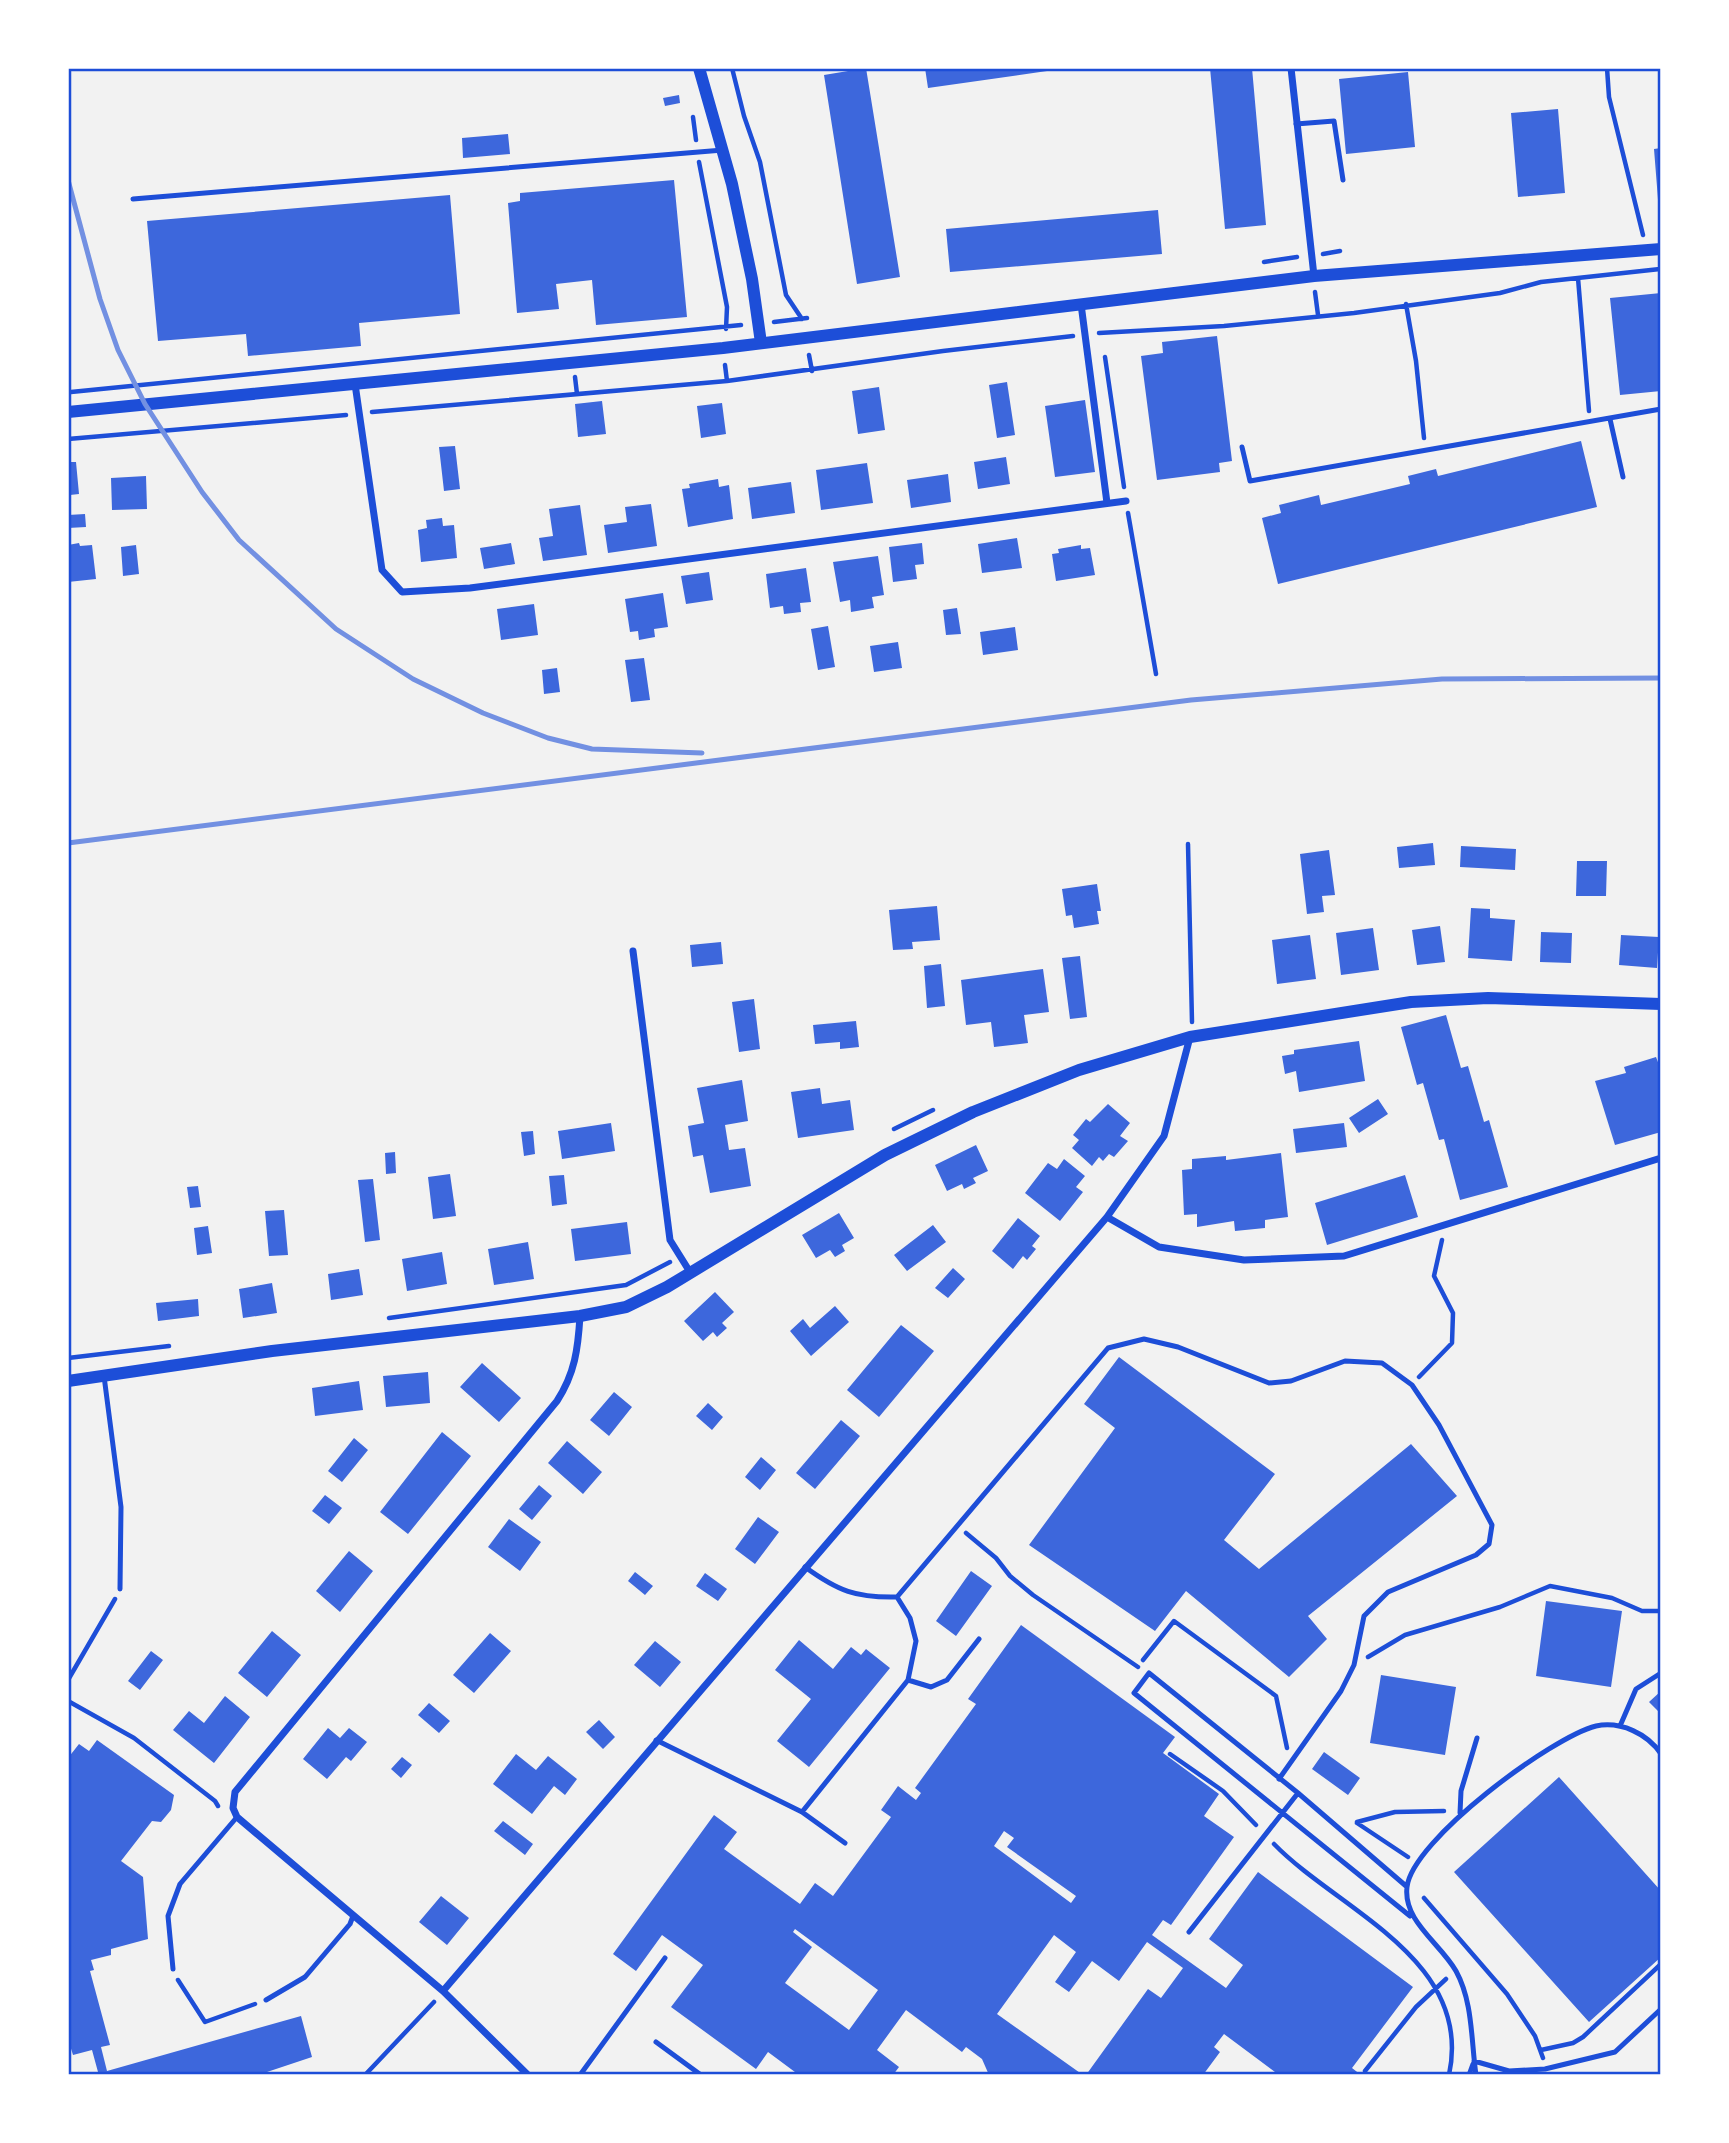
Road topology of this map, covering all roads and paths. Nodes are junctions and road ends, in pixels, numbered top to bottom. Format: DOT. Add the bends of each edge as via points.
graph roads {
  1 [pos="699,68"];
  2 [pos="732,68"];
  3 [pos="1291,68"];
  4 [pos="1607,68"];
  5 [pos="691,107"];
  6 [pos="1296,124"];
  7 [pos="723,150"];
  8 [pos="697,152"];
  9 [pos="1343,180"];
  10 [pos="133,199"];
  11 [pos="1661,249"];
  12 [pos="1647,250"];
  13 [pos="1340,251"];
  14 [pos="1310,256"];
  15 [pos="1253,264"];
  16 [pos="1661,269"];
  17 [pos="1648,270"];
  18 [pos="1314,276"];
  19 [pos="1578,278"];
  20 [pos="1081,304"];
  21 [pos="1406,304"];
  22 [pos="813,317"];
  23 [pos="802,318"];
  24 [pos="758,324"];
  25 [pos="727,327"];
  26 [pos="1102,333"];
  27 [pos="1085,335"];
  28 [pos="807,338"];
  29 [pos="761,343"];
  30 [pos="812,371"];
  31 [pos="355,383"];
  32 [pos="68,392"];
  33 [pos="1661,409"];
  34 [pos="68,412"];
  35 [pos="359,414"];
  36 [pos="1610,419"];
  37 [pos="1590,422"];
  38 [pos="68,439"];
  39 [pos="1242,447"];
  40 [pos="1425,451"];
  41 [pos="1623,477"];
  42 [pos="1126,501"];
  43 [pos="1107,503"];
  44 [pos="1156,674"];
  45 [pos="1188,844"];
  46 [pos="633,951"];
  47 [pos="1661,1004"];
  48 [pos="1192,1017"];
  49 [pos="1190,1037"];
  50 [pos="1661,1158"];
  51 [pos="1108,1217"];
  52 [pos="1438,1225"];
  53 [pos="690,1272"];
  54 [pos="580,1316"];
  55 [pos="104,1376"];
  56 [pos="68,1381"];
  57 [pos="1412,1385"];
  58 [pos="958,1526"];
  59 [pos="805,1567"];
  60 [pos="120,1589"];
  61 [pos="897,1597"];
  62 [pos="1661,1611"];
  63 [pos="979,1639"];
  64 [pos="1354,1665"];
  65 [pos="1661,1673"];
  66 [pos="68,1680"];
  67 [pos="908,1680"];
  68 [pos="68,1701"];
  69 [pos="1620,1726"];
  70 [pos="1477,1738"];
  71 [pos="656,1740"];
  72 [pos="1170,1754"];
  73 [pos="1661,1754"];
  74 [pos="1291,1763"];
  75 [pos="1279,1779"];
  76 [pos="1298,1793"];
  77 [pos="215,1801"];
  78 [pos="1282,1811"];
  79 [pos="802,1812"];
  80 [pos="1460,1814"];
  81 [pos="1346,1815"];
  82 [pos="237,1817"];
  83 [pos="1356,1823"];
  84 [pos="1265,1834"];
  85 [pos="845,1843"];
  86 [pos="1416,1863"];
  87 [pos="1406,1886"];
  88 [pos="1422,1890"];
  89 [pos="353,1916"];
  90 [pos="1410,1916"];
  91 [pos="1189,1932"];
  92 [pos="665,1958"];
  93 [pos="1482,1964"];
  94 [pos="1661,1964"];
  95 [pos="173,1969"];
  96 [pos="1456,1972"];
  97 [pos="1436,1988"];
  98 [pos="443,1991"];
  99 [pos="266,2000"];
  100 [pos="435,2002"];
  101 [pos="1661,2009"];
  102 [pos="656,2042"];
  103 [pos="1541,2050"];
  104 [pos="1474,2061"];
  105 [pos="1545,2069"];
  106 [pos="1365,2071"];
  107 [pos="365,2075"];
  108 [pos="528,2075"];
  109 [pos="580,2075"];
  110 [pos="701,2075"];
  111 [pos="1449,2075"];
  112 [pos="1469,2075"];
  113 [pos="1476,2075"];
  1 -- 7 [label="street"];
  2 -- 23 [label="path" via="760,162 786,295"];
  3 -- 6 [label="street"];
  4 -- 12 [label="path" via="1609,97"];
  5 -- 8 [label="path"];
  6 -- 9 [label="lane" via="1334,121"];
  6 -- 14 [label="street"];
  7 -- 8 [label="lane"];
  7 -- 24 [label="street" via="746,246"];
  8 -- 10 [label="lane"];
  8 -- 25 [label="path"];
  11 -- 12 [label="street"];
  12 -- 17 [label="path"];
  12 -- 18 [label="street"];
  13 -- 14 [label="path"];
  14 -- 15 [label="path"];
  14 -- 18 [label="street"];
  16 -- 17 [label="path"];
  17 -- 19 [label="path"];
  18 -- 20 [label="street"];
  19 -- 21 [label="path"];
  19 -- 37 [label="path"];
  20 -- 27 [label="street"];
  20 -- 28 [label="street"];
  21 -- 26 [label="path" via="1224,326"];
  21 -- 40 [label="path"];
  22 -- 23 [label="path"];
  23 -- 24 [label="path"];
  23 -- 28 [label="path"];
  24 -- 25 [label="path"];
  24 -- 29 [label="street"];
  25 -- 32 [label="path"];
  26 -- 27 [label="path"];
  26 -- 42 [label="path"];
  27 -- 30 [label="path"];
  27 -- 43 [label="street"];
  28 -- 29 [label="street"];
  28 -- 30 [label="path"];
  29 -- 31 [label="street"];
  30 -- 35 [label="path"];
  31 -- 34 [label="street"];
  31 -- 35 [label="street"];
  33 -- 36 [label="lane"];
  35 -- 38 [label="path"];
  35 -- 43 [label="street" via="382,570 402,592 470,588"];
  36 -- 37 [label="lane"];
  36 -- 41 [label="lane"];
  37 -- 40 [label="lane"];
  39 -- 40 [label="lane" via="1250,481"];
  42 -- 43 [label="street"];
  42 -- 44 [label="path"];
  45 -- 48 [label="path"];
  46 -- 53 [label="street" via="670,1240"];
  47 -- 49 [label="street" via="1488,998 1411,1002"];
  49 -- 51 [label="street" via="1164,1136"];
  49 -- 53 [label="street" via="1079,1070 973,1112 885,1154"];
  50 -- 52 [label="street"];
  51 -- 52 [label="street" via="1159,1247 1244,1260 1344,1256"];
  51 -- 59 [label="street"];
  52 -- 57 [label="path" via="1442,1239 1434,1276 1453,1313 1452,1343"];
  53 -- 54 [label="street" via="626,1307"];
  54 -- 55 [label="street" via="272,1351"];
  54 -- 82 [label="street" via="578,1356 557,1401 235,1792"];
  55 -- 56 [label="street"];
  55 -- 60 [label="lane" via="121,1507"];
  57 -- 58 [label="lane" via="1382,1363 1345,1361 1291,1381 1269,1384 1178,1347 1144,1339 1108,1348"];
  57 -- 64 [label="lane" via="1439,1425 1492,1525 1489,1544 1476,1555 1388,1592 1364,1616"];
  58 -- 61 [label="lane"];
  58 -- 74 [label="path" via="1032,1595 1138,1667 1174,1621 1276,1696"];
  59 -- 61 [label="lane" via="835,1589 868,1598"];
  59 -- 71 [label="street"];
  60 -- 66 [label="path"];
  61 -- 67 [label="lane" via="910,1618 916,1641"];
  62 -- 64 [label="path" via="1642,1611 1612,1598 1550,1586 1500,1607 1405,1635"];
  63 -- 67 [label="lane" via="947,1680 931,1687"];
  64 -- 74 [label="lane" via="1341,1692"];
  65 -- 69 [label="lane" via="1636,1689"];
  67 -- 79 [label="lane"];
  68 -- 77 [label="path" via="134,1738"];
  69 -- 73 [label="lane" via="1639,1732"];
  69 -- 80 [label="lane" via="1597,1726 1564,1742"];
  70 -- 80 [label="lane" via="1461,1791"];
  71 -- 79 [label="lane"];
  71 -- 98 [label="street"];
  72 -- 84 [label="path" via="1223,1791"];
  74 -- 75 [label="lane"];
  75 -- 76 [label="lane"];
  75 -- 78 [label="lane" via="1149,1673 1134,1693"];
  76 -- 78 [label="lane"];
  76 -- 87 [label="lane"];
  78 -- 84 [label="lane"];
  78 -- 90 [label="lane"];
  79 -- 85 [label="lane"];
  80 -- 83 [label="path" via="1395,1812"];
  80 -- 86 [label="lane"];
  81 -- 83 [label="path"];
  82 -- 89 [label="street"];
  82 -- 95 [label="lane" via="180,1884 168,1916"];
  83 -- 86 [label="path"];
  84 -- 91 [label="lane"];
  84 -- 97 [label="path" via="1390,1936"];
  86 -- 87 [label="lane"];
  87 -- 90 [label="lane"];
  88 -- 93 [label="path" via="1424,1902"];
  89 -- 98 [label="street"];
  89 -- 99 [label="lane" via="305,1977"];
  90 -- 96 [label="lane" via="1428,1932"];
  92 -- 109 [label="lane"];
  93 -- 96 [label="path"];
  93 -- 103 [label="path" via="1507,1994"];
  94 -- 103 [label="path" via="1583,2037"];
  95 -- 99 [label="path" via="205,2022"];
  96 -- 97 [label="path"];
  96 -- 104 [label="lane" via="1471,2021"];
  97 -- 106 [label="path"];
  97 -- 111 [label="path" via="1450,2031"];
  98 -- 108 [label="street"];
  100 -- 107 [label="path"];
  101 -- 105 [label="lane" via="1615,2052"];
  102 -- 110 [label="lane"];
  103 -- 105 [label="path"];
  104 -- 105 [label="lane" via="1509,2071"];
  104 -- 112 [label="lane"];
  104 -- 113 [label="lane"];
}
